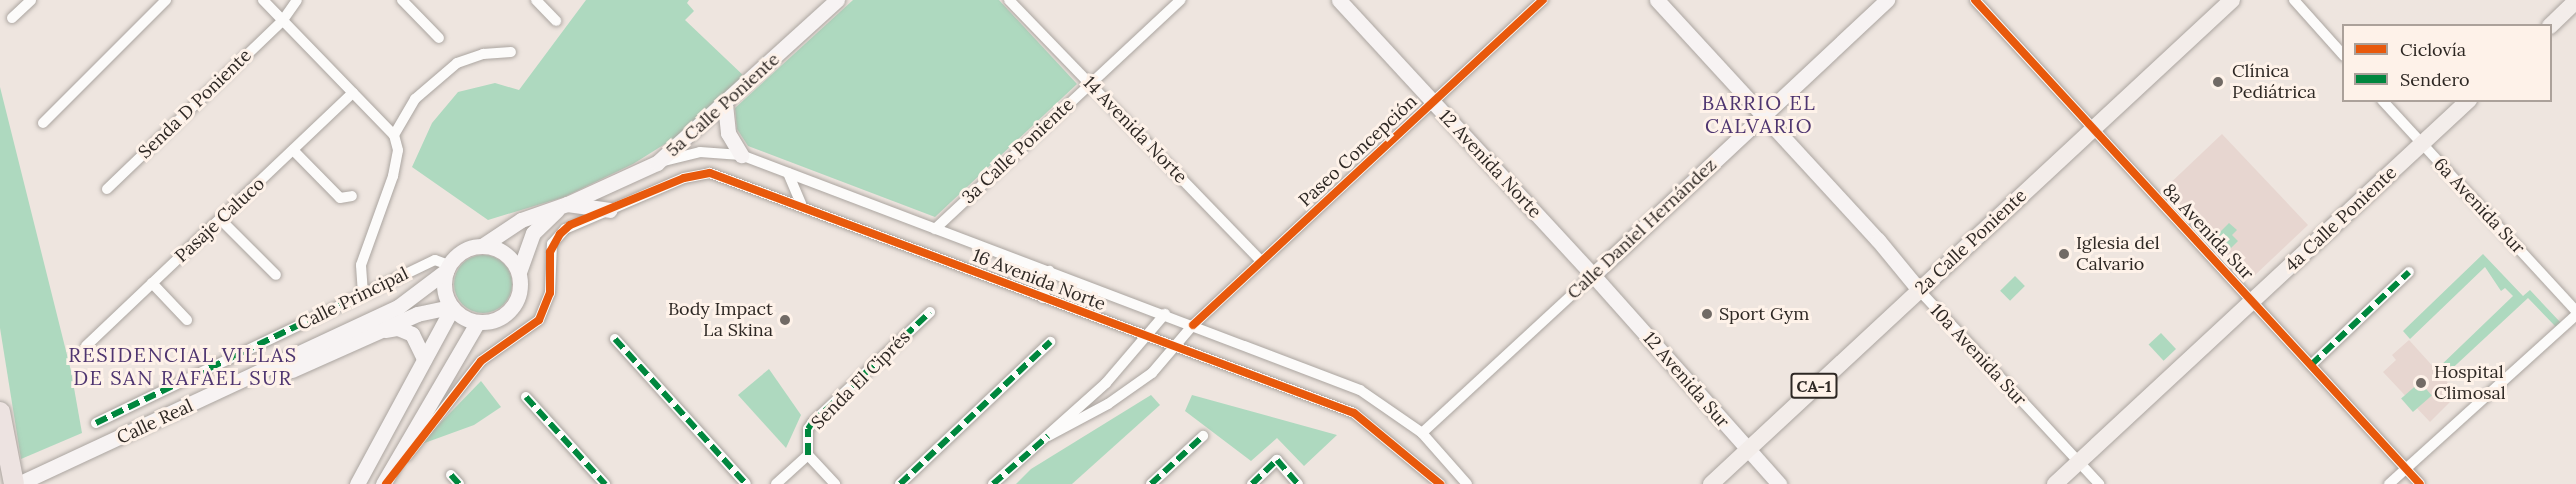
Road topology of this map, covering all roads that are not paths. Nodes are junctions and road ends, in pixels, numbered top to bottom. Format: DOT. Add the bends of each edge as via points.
graph roads {
  1 [pos="31,0"];
  2 [pos="166,0"];
  3 [pos="263,0"];
  4 [pos="297,0"];
  5 [pos="402,0"];
  6 [pos="536,0"];
  7 [pos="837,0"];
  8 [pos="1009,0"];
  9 [pos="1181,0"];
  10 [pos="1339,0"];
  11 [pos="1543,0"];
  12 [pos="1657,0"];
  13 [pos="1887,0"];
  14 [pos="1975,0"];
  15 [pos="2232,0"];
  16 [pos="2294,0"];
  17 [pos="2576,1"];
  18 [pos="12,18"];
  19 [pos="283,20"];
  20 [pos="556,21"];
  21 [pos="2552,24"];
  22 [pos="439,38"];
  23 [pos="511,52"];
  24 [pos="2342,55"];
  25 [pos="1090,83"];
  26 [pos="353,93"];
  27 [pos="1433,102"];
  28 [pos="2384,102"];
  29 [pos="2467,102"];
  30 [pos="725,104"];
  31 [pos="1764,116"];
  32 [pos="43,123"];
  33 [pos="2092,131"];
  34 [pos="394,135"];
  35 [pos="2421,144"];
  36 [pos="293,150"];
  37 [pos="741,155"];
  38 [pos="657,163"];
  39 [pos="788,173"];
  40 [pos="107,189"];
  41 [pos="352,196"];
  42 [pos="801,204"];
  43 [pos="565,205"];
  44 [pos="610,210"];
  45 [pos="220,219"];
  46 [pos="935,229"];
  47 [pos="482,246"];
  48 [pos="1261,261"];
  49 [pos="448,268"];
  50 [pos="1049,271"];
  51 [pos="519,272"];
  52 [pos="2409,272"];
  53 [pos="276,275"];
  54 [pos="1593,275"];
  55 [pos="152,283"];
  56 [pos="1919,290"];
  57 [pos="363,294"];
  58 [pos="1042,298"];
  59 [pos="2253,301"];
  60 [pos="451,308"];
  61 [pos="930,312"];
  62 [pos="2576,313"];
  63 [pos="1165,314"];
  64 [pos="187,320"];
  65 [pos="477,322"];
  66 [pos="1192,325"];
  67 [pos="379,330"];
  68 [pos="1145,337"];
  69 [pos="615,339"];
  70 [pos="1050,342"];
  71 [pos="86,346"];
  72 [pos="1173,347"];
  73 [pos="424,358"];
  74 [pos="2311,365"];
  75 [pos="526,397"];
  76 [pos="0,412"];
  77 [pos="96,423"];
  78 [pos="1422,433"];
  79 [pos="1048,435"];
  80 [pos="1203,436"];
  81 [pos="1747,450"];
  82 [pos="808,455"];
  83 [pos="2079,462"];
  84 [pos="2406,468"];
  85 [pos="451,475"];
  86 [pos="16,484"];
  87 [pos="43,484"];
  88 [pos="357,484"];
  89 [pos="385,484"];
  90 [pos="459,484"];
  91 [pos="605,484"];
  92 [pos="746,484"];
  93 [pos="776,484"];
  94 [pos="835,484"];
  95 [pos="900,484"];
  96 [pos="993,484"];
  97 [pos="1152,484"];
  98 [pos="1252,484"];
  99 [pos="1298,484"];
  100 [pos="1440,484"];
  101 [pos="1467,484"];
  102 [pos="1710,484"];
  103 [pos="1779,484"];
  104 [pos="2055,484"];
  105 [pos="2099,484"];
  106 [pos="2389,484"];
  107 [pos="2420,484"];
  1 -- 18 [label="street"];
  2 -- 32 [label="street"];
  3 -- 19 [label="street"];
  4 -- 19 [label="street, Senda D Poniente"];
  5 -- 22 [label="street"];
  6 -- 20 [label="street"];
  7 -- 30 [label="main road, 5a Calle Poniente"];
  8 -- 25 [label="street, 14 Avenida Norte"];
  9 -- 25 [label="street, 3a Calle Poniente"];
  10 -- 27 [label="main road, 12 Avenida Norte"];
  11 -- 27 [label="street, Paseo Concepción"];
  12 -- 31 [label="main road, 10a Avenida Sur"];
  13 -- 31 [label="main road, Calle Daniel Hernández"];
  14 -- 33 [label="street, 8a Avenida Sur"];
  15 -- 33 [label="main road, 2a Calle Poniente / CA-1"];
  16 -- 24 [label="street"];
  17 -- 21 [label="main road"];
  19 -- 26 [label="street"];
  19 -- 40 [label="street, Senda D Poniente"];
  23 -- 34 [label="street" via="483,54 457,63 415,99"];
  25 -- 46 [label="street, 3a Calle Poniente"];
  25 -- 48 [label="street, 14 Avenida Norte"];
  26 -- 34 [label="street"];
  26 -- 36 [label="street, Pasaje Caluco"];
  27 -- 48 [label="street, Paseo Concepción"];
  27 -- 54 [label="main road, 12 Avenida Norte"];
  28 -- 35 [label="street, 6a Avenida Sur"];
  29 -- 35 [label="main road, 4a Calle Poniente"];
  30 -- 37 [label="main road" via="728,133"];
  30 -- 38 [label="main road, 5a Calle Poniente"];
  31 -- 54 [label="main road, Calle Daniel Hernández"];
  31 -- 56 [label="main road, 10a Avenida Sur"];
  33 -- 56 [label="main road, 2a Calle Poniente / CA-1"];
  33 -- 59 [label="street, 8a Avenida Sur"];
  34 -- 57 [label="street" via="398,150 393,176 362,265"];
  35 -- 59 [label="main road, 4a Calle Poniente"];
  35 -- 62 [label="street, 6a Avenida Sur"];
  36 -- 41 [label="street" via="340,198"];
  36 -- 45 [label="street, Pasaje Caluco"];
  37 -- 38 [label="street, 16 Avenida Norte" via="700,152"];
  37 -- 39 [label="street, 16 Avenida Norte"];
  38 -- 43 [label="main road, 5a Calle Poniente"];
  39 -- 42 [label="street"];
  39 -- 46 [label="street, 16 Avenida Norte"];
  42 -- 44 [label="street, 16 Avenida Norte" via="710,173 684,178"];
  42 -- 58 [label="street, 16 Avenida Norte"];
  43 -- 44 [label="main road"];
  43 -- 47 [label="main road, 5a Calle Poniente" via="520,220"];
  43 -- 51 [label="main road, 5a Calle Poniente" via="533,233"];
  44 -- 89 [label="street, 16 Avenida Norte" via="570,225 556,239 549,259 550,293 538,320 526,333 481,361"];
  45 -- 53 [label="street"];
  45 -- 55 [label="street, Pasaje Caluco"];
  46 -- 50 [label="street, 16 Avenida Norte"];
  47 -- 49 [label="main road" via="465,250"];
  47 -- 51 [label="main road" via="504,253"];
  48 -- 66 [label="street, Paseo Concepción"];
  49 -- 57 [label="street, Calle Principal" via="435,260"];
  49 -- 60 [label="main road" via="444,290"];
  49 -- 86 [label="main road, Calle Real" via="398,307"];
  50 -- 58 [label="street"];
  50 -- 63 [label="street, 16 Avenida Norte"];
  51 -- 65 [label="main road" via="520,290 514,306 495,321"];
  52 -- 74 [label="street"];
  54 -- 78 [label="street, Calle Daniel Hernández"];
  54 -- 81 [label="main road, 12 Avenida Sur"];
  55 -- 64 [label="street"];
  55 -- 71 [label="street, Pasaje Caluco"];
  56 -- 81 [label="main road, 2a Calle Poniente / CA-1"];
  56 -- 83 [label="street, 10a Avenida Sur"];
  57 -- 77 [label="street, Calle Principal"];
  58 -- 68 [label="street, 16 Avenida Norte"];
  59 -- 74 [label="street, 8a Avenida Sur"];
  59 -- 83 [label="main road, 4a Calle Poniente"];
  60 -- 65 [label="main road"];
  60 -- 67 [label="main road, Calle Real" via="417,314"];
  60 -- 73 [label="main road"];
  61 -- 82 [label="street, Senda El Ciprés" via="812,423"];
  62 -- 84 [label="street"];
  63 -- 66 [label="street, 16 Avenida Norte"];
  63 -- 68 [label="street"];
  65 -- 89 [label="main road"];
  66 -- 72 [label="street, Paseo Concepción"];
  66 -- 78 [label="street, 16 Avenida Norte" via="1360,390"];
  67 -- 73 [label="main road" via="398,328 411,334"];
  67 -- 87 [label="main road, Calle Real"];
  68 -- 72 [label="street, 16 Avenida Norte"];
  68 -- 79 [label="street" via="1106,382"];
  69 -- 92 [label="street"];
  70 -- 95 [label="street"];
  72 -- 79 [label="street, Paseo Concepción" via="1152,373 1132,389"];
  72 -- 100 [label="street, 16 Avenida Norte" via="1354,413"];
  73 -- 88 [label="main road"];
  74 -- 84 [label="street, 8a Avenida Sur"];
  75 -- 91 [label="street"];
  76 -- 86 [label="highway"];
  78 -- 101 [label="street, 16 Avenida Norte"];
  79 -- 96 [label="street"];
  80 -- 97 [label="street"];
  81 -- 102 [label="main road, 2a Calle Poniente / CA-1"];
  81 -- 103 [label="main road, 12 Avenida Sur"];
  82 -- 93 [label="street"];
  82 -- 94 [label="street"];
  83 -- 104 [label="main road, 4a Calle Poniente"];
  83 -- 105 [label="street, 10a Avenida Sur"];
  84 -- 106 [label="street"];
  84 -- 107 [label="street, 8a Avenida Sur"];
  85 -- 90 [label="street"];
  98 -- 99 [label="street" via="1277,460"];
}
